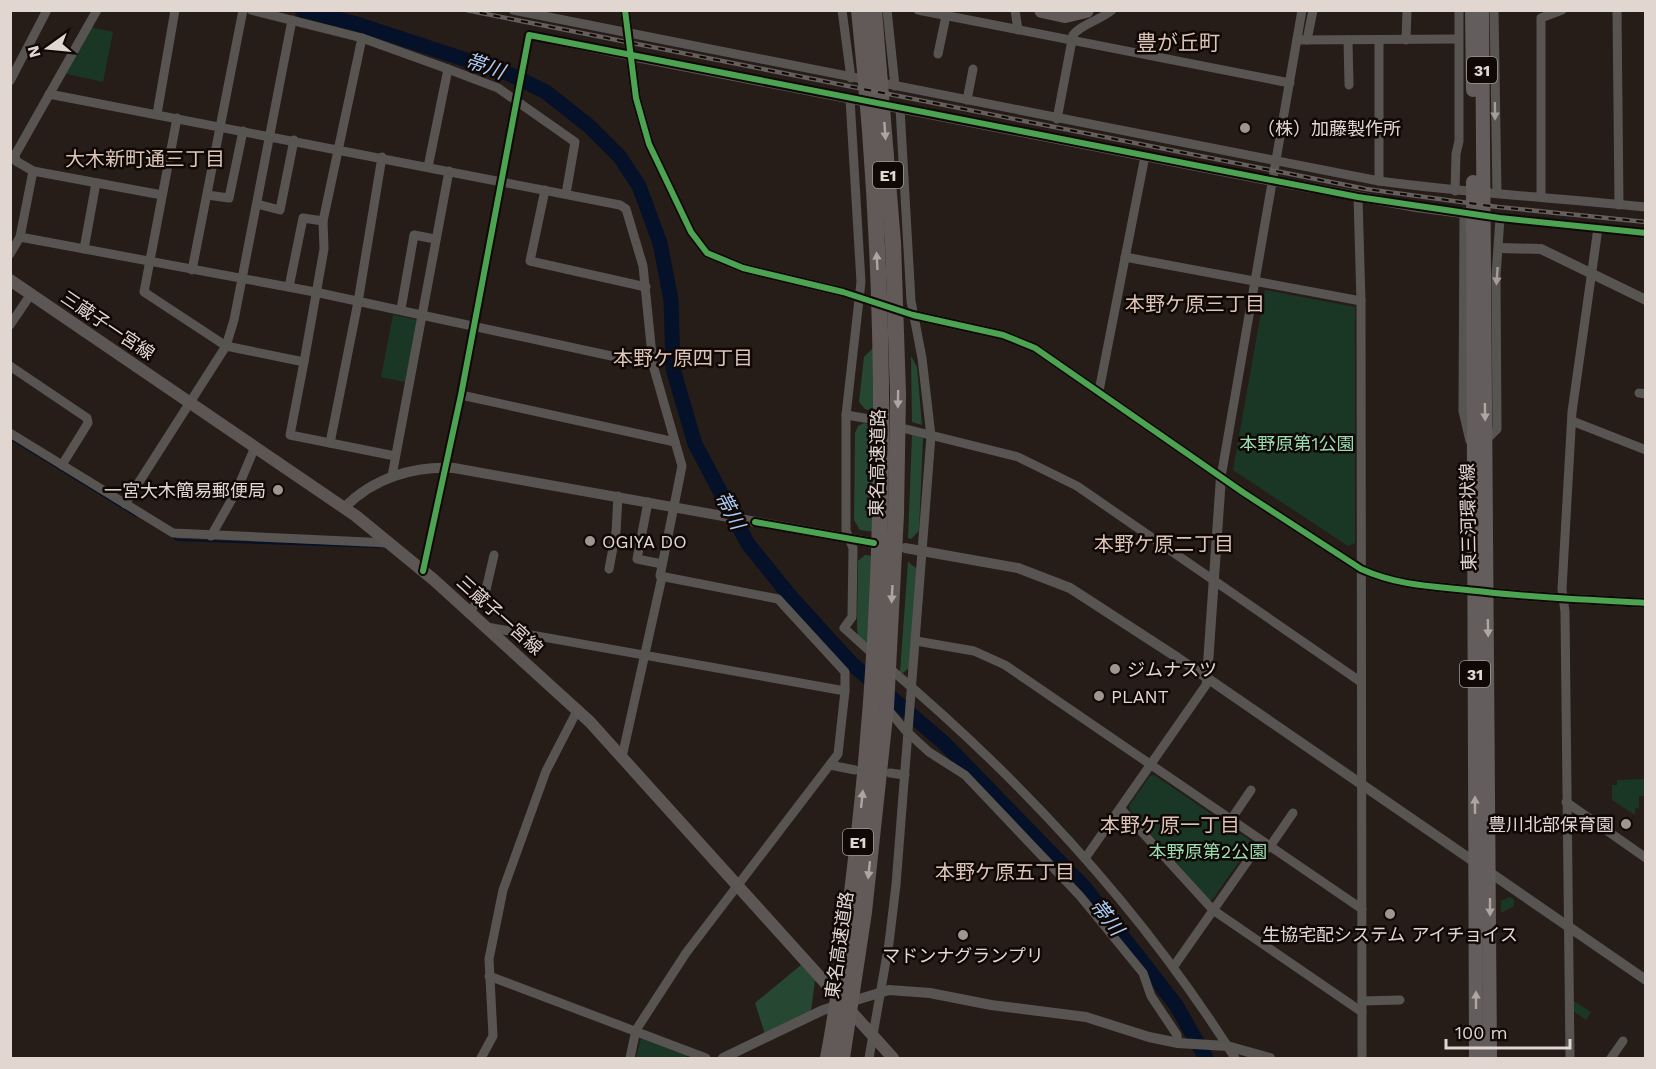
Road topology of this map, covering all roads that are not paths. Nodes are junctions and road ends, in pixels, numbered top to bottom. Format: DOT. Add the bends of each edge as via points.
graph roads {
  1 [pos="47,10"];
  2 [pos="97,10"];
  3 [pos="175,10"];
  4 [pos="243,10"];
  5 [pos="250,10"];
  6 [pos="513,10"];
  7 [pos="626,10"];
  8 [pos="842,10"];
  9 [pos="857,10"];
  10 [pos="874,10"];
  11 [pos="887,10"];
  12 [pos="918,10"];
  13 [pos="1015,10"];
  14 [pos="1041,10"];
  15 [pos="1086,10"];
  16 [pos="1112,10"];
  17 [pos="1302,10"];
  18 [pos="1313,10"];
  19 [pos="1407,10"];
  20 [pos="1459,10"];
  21 [pos="1472,10"];
  22 [pos="1482,10"];
  23 [pos="1494,10"];
  24 [pos="1562,10"];
  25 [pos="1617,10"];
  26 [pos="939,13"];
  27 [pos="292,20"];
  28 [pos="1018,30"];
  29 [pos="628,33"];
  30 [pos="362,39"];
  31 [pos="1458,39"];
  32 [pos="1072,40"];
  33 [pos="1302,40"];
  34 [pos="1348,40"];
  35 [pos="1379,40"];
  36 [pos="1406,40"];
  37 [pos="938,54"];
  38 [pos="631,56"];
  39 [pos="448,69"];
  40 [pos="973,69"];
  41 [pos="851,78"];
  42 [pos="10,81"];
  43 [pos="1290,83"];
  44 [pos="1349,85"];
  45 [pos="895,86"];
  46 [pos="49,94"];
  47 [pos="516,96"];
  48 [pos="850,99"];
  49 [pos="967,100"];
  50 [pos="900,108"];
  51 [pos="157,114"];
  52 [pos="177,118"];
  53 [pos="1057,119"];
  54 [pos="221,127"];
  55 [pos="1478,129"];
  56 [pos="243,131"];
  57 [pos="270,136"];
  58 [pos="294,140"];
  59 [pos="339,149"];
  60 [pos="1145,156"];
  61 [pos="382,158"];
  62 [pos="1277,161"];
  63 [pos="428,167"];
  64 [pos="33,171"];
  65 [pos="449,171"];
  66 [pos="500,181"];
  67 [pos="1379,181"];
  68 [pos="1273,182"];
  69 [pos="96,183"];
  70 [pos="545,190"];
  71 [pos="1455,191"];
  72 [pos="1497,193"];
  73 [pos="566,194"];
  74 [pos="162,195"];
  75 [pos="207,195"];
  76 [pos="1358,197"];
  77 [pos="1541,197"];
  78 [pos="257,204"];
  79 [pos="1618,205"];
  80 [pos="1646,207"];
  81 [pos="1464,212"];
  82 [pos="1500,218"];
  83 [pos="323,222"];
  84 [pos="1598,228"];
  85 [pos="1646,233"];
  86 [pos="20,237"];
  87 [pos="435,239"];
  88 [pos="1499,248"];
  89 [pos="84,249"];
  90 [pos="10,254"];
  91 [pos="1125,257"];
  92 [pos="149,262"];
  93 [pos="192,270"];
  94 [pos="1593,274"];
  95 [pos="242,279"];
  96 [pos="10,280"];
  97 [pos="1254,282"];
  98 [pos="289,287"];
  99 [pos="646,287"];
  100 [pos="1478,290"];
  101 [pos="315,292"];
  102 [pos="32,294"];
  103 [pos="860,298"];
  104 [pos="1646,300"];
  105 [pos="1361,301"];
  106 [pos="358,302"];
  107 [pos="401,309"];
  108 [pos="423,315"];
  109 [pos="913,315"];
  110 [pos="10,325"];
  111 [pos="474,325"];
  112 [pos="889,340"];
  113 [pos="226,346"];
  114 [pos="304,362"];
  115 [pos="653,364"];
  116 [pos="10,366"];
  117 [pos="1099,391"];
  118 [pos="461,395"];
  119 [pos="191,403"];
  120 [pos="846,415"];
  121 [pos="870,419"];
  122 [pos="1572,421"];
  123 [pos="906,429"];
  124 [pos="10,434"];
  125 [pos="931,436"];
  126 [pos="1485,441"];
  127 [pos="675,442"];
  128 [pos="330,443"];
  129 [pos="255,447"];
  130 [pos="1646,450"];
  131 [pos="394,456"];
  132 [pos="1474,458"];
  133 [pos="62,465"];
  134 [pos="446,467"];
  135 [pos="392,476"];
  136 [pos="1221,477"];
  137 [pos="618,496"];
  138 [pos="648,502"];
  139 [pos="125,504"];
  140 [pos="673,507"];
  141 [pos="344,508"];
  142 [pos="211,536"];
  143 [pos="850,539"];
  144 [pos="389,543"];
  145 [pos="874,543"];
  146 [pos="905,548"];
  147 [pos="923,552"];
  148 [pos="494,555"];
  149 [pos="662,564"];
  150 [pos="609,569"];
  151 [pos="1361,569"];
  152 [pos="423,571"];
  153 [pos="662,577"];
  154 [pos="1214,582"];
  155 [pos="1481,591"];
  156 [pos="1564,599"];
  157 [pos="1646,603"];
  158 [pos="468,613"];
  159 [pos="484,627"];
  160 [pos="916,641"];
  161 [pos="644,654"];
  162 [pos="1207,678"];
  163 [pos="1361,682"];
  164 [pos="845,691"];
  165 [pos="913,691"];
  166 [pos="879,705"];
  167 [pos="578,710"];
  168 [pos="909,731"];
  169 [pos="622,757"];
  170 [pos="830,765"];
  171 [pos="1150,765"];
  172 [pos="855,770"];
  173 [pos="890,773"];
  174 [pos="905,775"];
  175 [pos="1361,784"];
  176 [pos="1251,790"];
  177 [pos="1566,802"];
  178 [pos="1121,809"];
  179 [pos="1293,813"];
  180 [pos="1230,821"];
  181 [pos="1261,842"];
  182 [pos="1269,848"];
  183 [pos="1086,857"];
  184 [pos="1646,858"];
  185 [pos="1475,861"];
  186 [pos="1490,871"];
  187 [pos="738,885"];
  188 [pos="1362,909"];
  189 [pos="1213,910"];
  190 [pos="1568,927"];
  191 [pos="1174,966"];
  192 [pos="489,976"];
  193 [pos="1646,980"];
  194 [pos="880,991"];
  195 [pos="1362,1000"];
  196 [pos="1400,1000"];
  197 [pos="1362,1012"];
  198 [pos="842,1015"];
  199 [pos="636,1030"];
  200 [pos="873,1035"];
  201 [pos="1623,1041"];
  202 [pos="1183,1043"];
  203 [pos="1222,1045"];
  204 [pos="1572,1057"];
  205 [pos="481,1059"];
  206 [pos="630,1059"];
  207 [pos="706,1059"];
  208 [pos="723,1059"];
  209 [pos="828,1059"];
  210 [pos="842,1059"];
  211 [pos="869,1059"];
  212 [pos="893,1059"];
  213 [pos="1235,1059"];
  214 [pos="1270,1059"];
  215 [pos="1362,1059"];
  216 [pos="1476,1059"];
  217 [pos="1490,1059"];
  218 [pos="1611,1059"];
  1 -- 42 [label="street"];
  2 -- 46 [label="street"];
  3 -- 51 [label="street"];
  4 -- 54 [label="street"];
  5 -- 27 [label="street"];
  6 -- 29 [label="street"];
  7 -- 29 [label="street"];
  8 -- 41 [label="street"];
  112 -- 9 [label="highway, 東名高速道路 / E1, one-way"];
  10 -- 112 [label="highway, 東名高速道路 / E1, one-way" via="893,243"];
  11 -- 45 [label="street"];
  12 -- 26 [label="street"];
  13 -- 28 [label="street"];
  14 -- 15 [label="highway" via="1065,15"];
  16 -- 32 [label="street" via="1077,30"];
  17 -- 33 [label="street"];
  18 -- 33 [label="street"];
  19 -- 36 [label="street"];
  20 -- 31 [label="street"];
  21 -- 55 [label="main road, 東三河環状線 / 31"];
  22 -- 55 [label="main road, 東三河環状線 / 31"];
  23 -- 72 [label="street, one-way"];
  24 -- 77 [label="street" via="1541,18"];
  25 -- 79 [label="street"];
  26 -- 28 [label="street"];
  26 -- 37 [label="street"];
  27 -- 30 [label="street"];
  27 -- 57 [label="street"];
  28 -- 32 [label="street"];
  29 -- 38 [label="street"];
  29 -- 41 [label="street"];
  30 -- 39 [label="street"];
  30 -- 59 [label="street"];
  31 -- 36 [label="street"];
  31 -- 71 [label="street" via="1459,141"];
  32 -- 43 [label="street"];
  32 -- 53 [label="street"];
  33 -- 34 [label="street"];
  33 -- 43 [label="street"];
  34 -- 35 [label="street"];
  34 -- 44 [label="street"];
  35 -- 36 [label="street"];
  35 -- 67 [label="street"];
  38 -- 47 [label="street" via="529,35"];
  38 -- 48 [label="street"];
  38 -- 103 [label="street" via="636,98 649,144 691,232 707,253 743,268"];
  39 -- 47 [label="street"];
  39 -- 63 [label="street"];
  40 -- 49 [label="street"];
  41 -- 45 [label="street"];
  43 -- 62 [label="street"];
  45 -- 49 [label="street"];
  46 -- 51 [label="street"];
  46 -- 64 [label="street" via="15,155 16,161"];
  47 -- 66 [label="street"];
  47 -- 73 [label="street" via="575,142"];
  48 -- 50 [label="street"];
  48 -- 103 [label="street"];
  49 -- 53 [label="street"];
  50 -- 60 [label="street"];
  50 -- 109 [label="street"];
  51 -- 52 [label="street"];
  52 -- 54 [label="street"];
  52 -- 74 [label="street"];
  53 -- 62 [label="street"];
  54 -- 56 [label="street"];
  54 -- 75 [label="street"];
  55 -- 100 [label="main road, 東三河環状線 / 31"];
  56 -- 57 [label="street"];
  56 -- 75 [label="street" via="229,198"];
  57 -- 58 [label="street"];
  57 -- 78 [label="street"];
  58 -- 59 [label="street"];
  58 -- 78 [label="street" via="280,210"];
  59 -- 61 [label="street"];
  59 -- 83 [label="street"];
  60 -- 68 [label="street"];
  60 -- 91 [label="street"];
  61 -- 63 [label="street"];
  61 -- 106 [label="street"];
  62 -- 67 [label="street"];
  62 -- 68 [label="street"];
  63 -- 65 [label="street"];
  64 -- 69 [label="street"];
  64 -- 86 [label="street"];
  65 -- 66 [label="street"];
  65 -- 87 [label="street"];
  66 -- 70 [label="street"];
  66 -- 111 [label="street"];
  67 -- 71 [label="street"];
  68 -- 76 [label="street"];
  68 -- 97 [label="street"];
  69 -- 74 [label="street"];
  69 -- 89 [label="street"];
  70 -- 73 [label="street"];
  70 -- 99 [label="street" via="530,261"];
  71 -- 72 [label="street"];
  72 -- 77 [label="street"];
  73 -- 99 [label="street" via="626,208"];
  74 -- 92 [label="street"];
  75 -- 93 [label="street"];
  76 -- 81 [label="street"];
  76 -- 105 [label="street"];
  77 -- 79 [label="street"];
  78 -- 95 [label="street"];
  79 -- 80 [label="street"];
  81 -- 82 [label="street"];
  81 -- 132 [label="street" via="1463,411"];
  82 -- 84 [label="street"];
  82 -- 88 [label="street"];
  83 -- 98 [label="street" via="303,218"];
  83 -- 101 [label="street" via="324,249"];
  84 -- 85 [label="street"];
  84 -- 94 [label="street"];
  86 -- 89 [label="street"];
  86 -- 90 [label="street"];
  87 -- 107 [label="street" via="414,236"];
  87 -- 108 [label="street"];
  88 -- 94 [label="street" via="1541,249"];
  88 -- 126 [label="street, one-way" via="1497,429"];
  89 -- 92 [label="street"];
  91 -- 97 [label="street"];
  91 -- 117 [label="street"];
  92 -- 93 [label="street"];
  92 -- 113 [label="street" via="144,292"];
  93 -- 95 [label="street"];
  94 -- 104 [label="street"];
  94 -- 122 [label="street"];
  95 -- 98 [label="street"];
  95 -- 113 [label="street"];
  96 -- 102 [label="main road, 三蔵子一宮線"];
  97 -- 105 [label="street"];
  97 -- 136 [label="street"];
  98 -- 101 [label="street"];
  99 -- 115 [label="street"];
  100 -- 126 [label="main road, 東三河環状線 / 31, one-way"];
  100 -- 132 [label="main road, 東三河環状線 / 31"];
  101 -- 106 [label="street"];
  101 -- 114 [label="street"];
  102 -- 110 [label="street"];
  102 -- 119 [label="main road, 三蔵子一宮線"];
  103 -- 109 [label="street"];
  103 -- 120 [label="street"];
  105 -- 151 [label="street"];
  106 -- 107 [label="street"];
  106 -- 128 [label="street"];
  107 -- 108 [label="street"];
  108 -- 111 [label="street"];
  108 -- 131 [label="street"];
  109 -- 117 [label="street" via="1003,335 1035,348"];
  109 -- 125 [label="street"];
  111 -- 115 [label="street"];
  111 -- 118 [label="street"];
  112 -- 166 [label="highway, 東名高速道路 / E1" via="875,653"];
  112 -- 166 [label="highway, 東名高速道路 / E1, one-way" via="898,393 896,514 889,664"];
  113 -- 114 [label="street"];
  113 -- 119 [label="street"];
  114 -- 128 [label="street" via="290,435"];
  115 -- 127 [label="street"];
  116 -- 133 [label="street" via="87,418 88,423"];
  117 -- 136 [label="street"];
  118 -- 127 [label="street"];
  118 -- 134 [label="street"];
  119 -- 129 [label="main road, 三蔵子一宮線"];
  119 -- 139 [label="street"];
  120 -- 121 [label="street"];
  120 -- 143 [label="street" via="846,531"];
  122 -- 130 [label="street"];
  122 -- 156 [label="street"];
  123 -- 125 [label="street"];
  124 -- 133 [label="street"];
  125 -- 147 [label="street"];
  125 -- 154 [label="street" via="1018,457 1048,469"];
  126 -- 155 [label="main road, 東三河環状線 / 31"];
  127 -- 140 [label="street" via="682,466"];
  128 -- 131 [label="street"];
  129 -- 141 [label="main road, 三蔵子一宮線"];
  129 -- 142 [label="street" via="237,492"];
  131 -- 135 [label="street"];
  132 -- 155 [label="main road, 東三河環状線 / 31"];
  133 -- 139 [label="street"];
  134 -- 135 [label="street"];
  134 -- 137 [label="street"];
  134 -- 152 [label="street"];
  135 -- 141 [label="street" via="353,498"];
  136 -- 151 [label="street"];
  136 -- 154 [label="street"];
  137 -- 138 [label="street"];
  137 -- 150 [label="street"];
  138 -- 140 [label="street"];
  138 -- 149 [label="street" via="637,559"];
  139 -- 142 [label="street" via="173,533"];
  140 -- 143 [label="street"];
  140 -- 149 [label="street"];
  141 -- 144 [label="main road, 三蔵子一宮線"];
  142 -- 144 [label="street"];
  143 -- 145 [label="street"];
  143 -- 165 [label="street" via="852,617 844,628"];
  144 -- 152 [label="main road, 三蔵子一宮線"];
  146 -- 147 [label="street"];
  147 -- 160 [label="street"];
  147 -- 162 [label="street" via="1018,568 1052,580 1112,614"];
  148 -- 158 [label="street" via="485,594"];
  149 -- 153 [label="street"];
  151 -- 155 [label="street" via="1396,583"];
  151 -- 163 [label="street"];
  152 -- 158 [label="main road, 三蔵子一宮線"];
  153 -- 161 [label="street"];
  153 -- 164 [label="street" via="778,599 845,672"];
  154 -- 162 [label="street"];
  154 -- 163 [label="street"];
  155 -- 156 [label="street"];
  185 -- 155 [label="main road, 東三河環状線 / 31, one-way"];
  155 -- 186 [label="main road, 東三河環状線 / 31, one-way"];
  156 -- 157 [label="street"];
  156 -- 177 [label="street"];
  158 -- 159 [label="main road, 三蔵子一宮線"];
  159 -- 161 [label="street"];
  159 -- 167 [label="main road, 三蔵子一宮線"];
  160 -- 165 [label="street"];
  160 -- 171 [label="street" via="993,658"];
  161 -- 164 [label="street"];
  161 -- 169 [label="street"];
  162 -- 171 [label="street"];
  162 -- 175 [label="street"];
  163 -- 175 [label="street"];
  164 -- 170 [label="street" via="838,754"];
  165 -- 168 [label="street"];
  165 -- 183 [label="street" via="984,752"];
  166 -- 168 [label="street"];
  166 -- 198 [label="highway, 東名高速道路 / E1" via="866,901"];
  167 -- 169 [label="main road, 三蔵子一宮線"];
  167 -- 192 [label="street" via="546,771 520,838 503,890"];
  168 -- 174 [label="street"];
  168 -- 202 [label="street" via="929,752 965,775 1080,896 1143,973 1151,996"];
  169 -- 187 [label="main road, 三蔵子一宮線"];
  170 -- 172 [label="street"];
  170 -- 187 [label="street"];
  171 -- 178 [label="street"];
  171 -- 180 [label="street"];
  173 -- 174 [label="street"];
  174 -- 194 [label="street" via="896,885"];
  175 -- 185 [label="street"];
  175 -- 188 [label="street"];
  176 -- 180 [label="street"];
  177 -- 184 [label="street"];
  177 -- 190 [label="street"];
  178 -- 183 [label="street"];
  178 -- 189 [label="street"];
  179 -- 182 [label="street"];
  180 -- 181 [label="street"];
  181 -- 182 [label="street"];
  181 -- 189 [label="street"];
  182 -- 188 [label="street"];
  183 -- 191 [label="street"];
  185 -- 186 [label="street"];
  216 -- 185 [label="main road, 東三河環状線 / 31, one-way"];
  186 -- 190 [label="street"];
  186 -- 217 [label="main road, 東三河環状線 / 31, one-way"];
  187 -- 198 [label="main road, 三蔵子一宮線"];
  187 -- 199 [label="street" via="686,953"];
  188 -- 195 [label="street"];
  189 -- 191 [label="street"];
  189 -- 197 [label="street"];
  190 -- 193 [label="street"];
  190 -- 204 [label="street"];
  191 -- 203 [label="street"];
  192 -- 199 [label="street"];
  192 -- 205 [label="street" via="493,1036"];
  194 -- 198 [label="street"];
  194 -- 200 [label="street"];
  194 -- 202 [label="street" via="930,993 1086,1017 1149,1037"];
  195 -- 196 [label="street"];
  195 -- 197 [label="street"];
  197 -- 215 [label="street"];
  198 -- 200 [label="main road, 三蔵子一宮線"];
  198 -- 208 [label="street" via="823,1010"];
  198 -- 209 [label="highway, 東名高速道路 / E1"];
  198 -- 210 [label="highway, 東名高速道路 / E1"];
  199 -- 206 [label="street"];
  199 -- 207 [label="street"];
  200 -- 211 [label="street"];
  200 -- 212 [label="main road, 三蔵子一宮線"];
  201 -- 218 [label="street"];
  202 -- 203 [label="street"];
  203 -- 213 [label="street"];
  203 -- 214 [label="street"];
}
